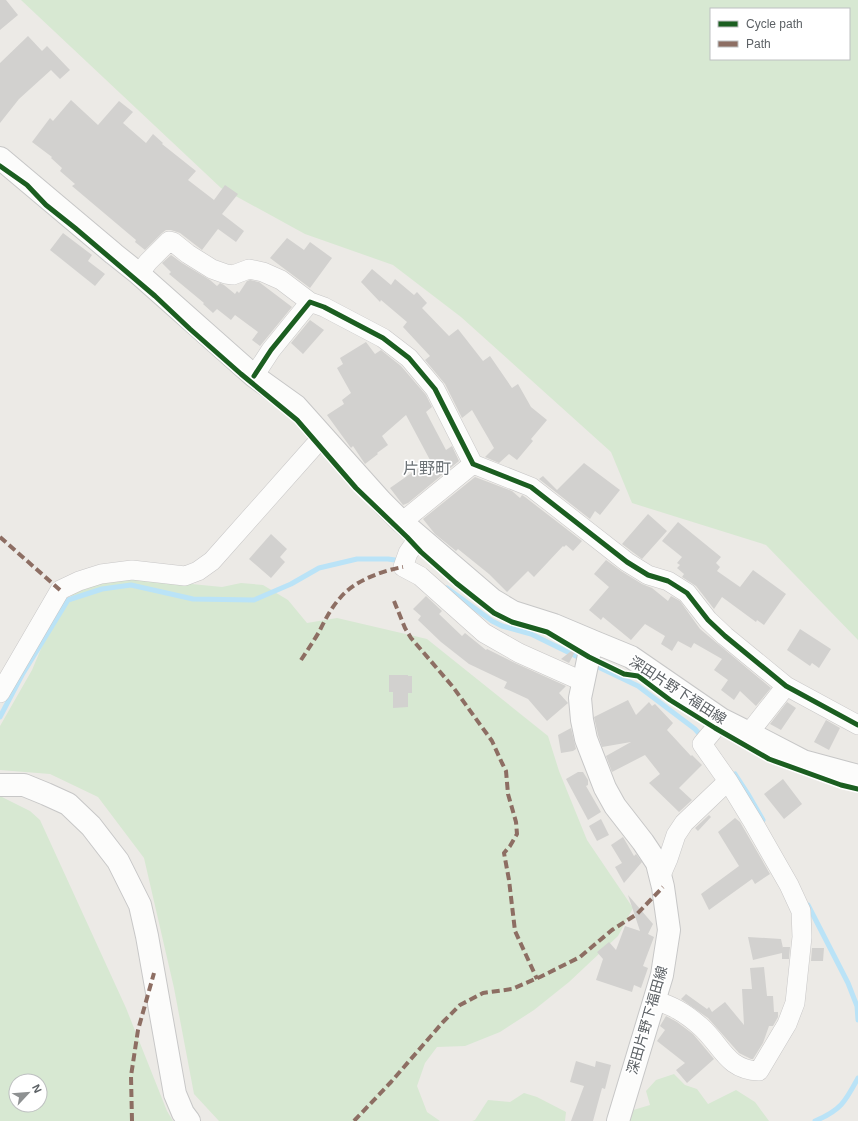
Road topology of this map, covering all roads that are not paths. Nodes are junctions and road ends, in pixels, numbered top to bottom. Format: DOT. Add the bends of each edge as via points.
graph roads {
  1 [pos="0,158"];
  2 [pos="139,274"];
  3 [pos="310,302"];
  4 [pos="254,376"];
  5 [pos="323,436"];
  6 [pos="473,464"];
  7 [pos="402,522"];
  8 [pos="419,537"];
  9 [pos="592,641"];
  10 [pos="584,682"];
  11 [pos="786,686"];
  12 [pos="0,693"];
  13 [pos="721,719"];
  14 [pos="858,725"];
  15 [pos="749,733"];
  16 [pos="858,776"];
  17 [pos="728,781"];
  18 [pos="0,785"];
  19 [pos="661,875"];
  20 [pos="654,1000"];
  21 [pos="189,1121"];
  22 [pos="618,1121"];
  1 -- 2 [label="main road"];
  2 -- 3 [label="street" via="169,241 219,272 233,275 249,269 263,272 281,280"];
  2 -- 4 [label="main road"];
  3 -- 4 [label="street" via="271,350"];
  3 -- 6 [label="street" via="383,338 409,358 435,389"];
  4 -- 5 [label="main road" via="296,406"];
  5 -- 7 [label="main road"];
  5 -- 12 [label="street" via="212,562 198,571 185,576 132,570 102,574 60,590"];
  6 -- 7 [label="street"];
  6 -- 11 [label="street" via="531,487 627,562 687,593 708,620 725,636"];
  7 -- 8 [label="main road"];
  8 -- 9 [label="main road" via="493,600 512,612 554,625"];
  8 -- 10 [label="street" via="408,553 403,568 420,576 484,633 520,653"];
  9 -- 10 [label="main road, 深田片野下福田線"];
  9 -- 13 [label="main road, 深田片野下福田線" via="631,657"];
  10 -- 19 [label="main road, 深田片野下福田線" via="580,698 582,720 594,762 615,806 657,862"];
  11 -- 14 [label="street"];
  11 -- 15 [label="street"];
  13 -- 15 [label="main road, 深田片野下福田線"];
  13 -- 17 [label="street" via="702,744"];
  15 -- 16 [label="main road, 深田片野下福田線" via="803,761"];
  17 -- 19 [label="street" via="684,823 676,835"];
  17 -- 20 [label="street" via="789,885 801,911 802,937 795,1003 787,1024 759,1071 739,1067 686,1015 672,1006"];
  18 -- 21 [label="main road" via="24,785 68,804 92,826 118,861 140,905 148,936 175,1094"];
  19 -- 20 [label="main road, 深田片野下福田線" via="669,930 662,975"];
  20 -- 22 [label="main road, 深田片野下福田線"];
}
